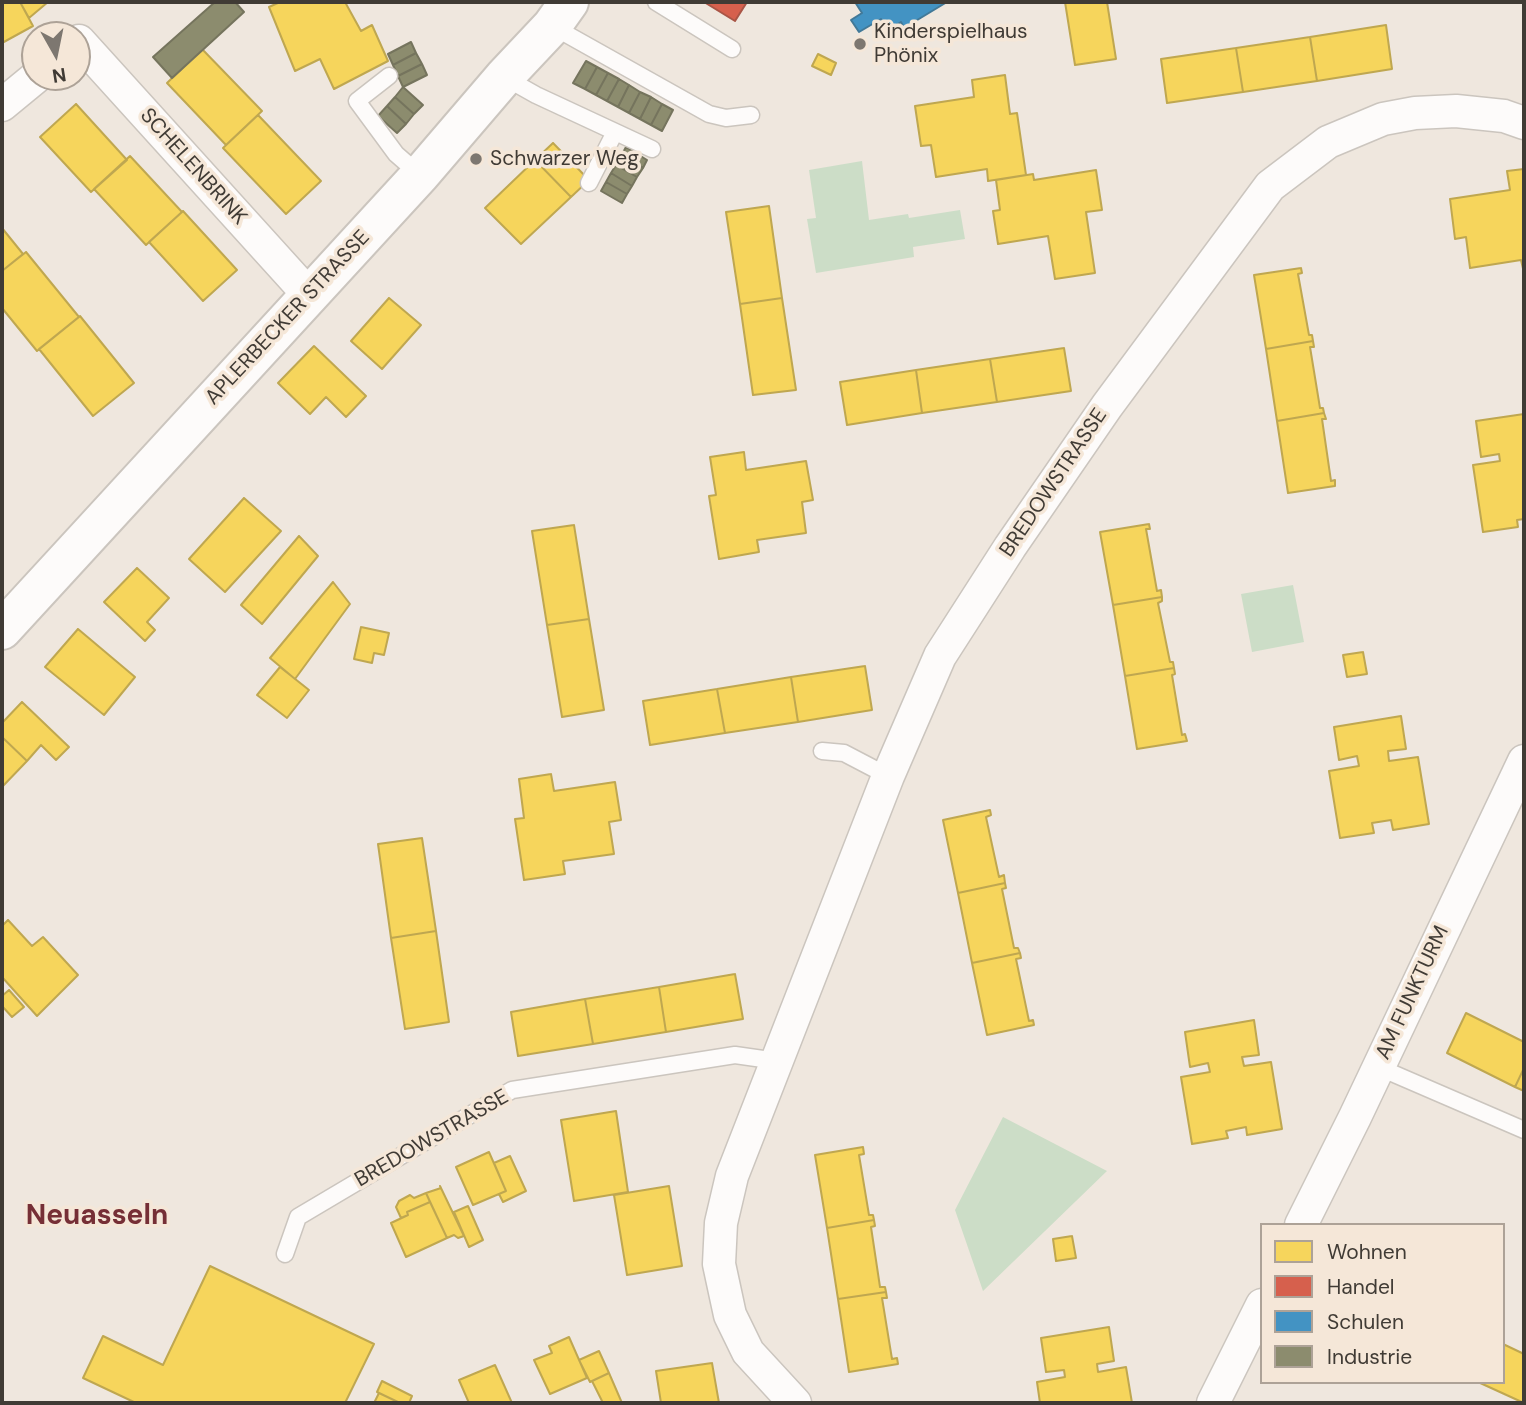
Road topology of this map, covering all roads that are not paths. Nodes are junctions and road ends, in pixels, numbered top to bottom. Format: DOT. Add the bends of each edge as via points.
graph roads {
  1 [pos="656,2"];
  2 [pos="561,14"];
  3 [pos="732,49"];
  4 [pos="91,54"];
  5 [pos="389,76"];
  6 [pos="504,77"];
  7 [pos="21,89"];
  8 [pos="2,105"];
  9 [pos="751,115"];
  10 [pos="1524,123"];
  11 [pos="615,132"];
  12 [pos="652,149"];
  13 [pos="420,175"];
  14 [pos="589,183"];
  15 [pos="309,295"];
  16 [pos="2,630"];
  17 [pos="822,751"];
  18 [pos="1524,761"];
  19 [pos="888,776"];
  20 [pos="777,1060"];
  21 [pos="1378,1068"];
  22 [pos="1524,1130"];
  23 [pos="1302,1223"];
  24 [pos="285,1254"];
  25 [pos="1260,1309"];
  26 [pos="795,1403"];
  27 [pos="1213,1403"];
  1 -- 3 [label="lane"];
  2 -- 6 [label="main road, APLERBECKER STRASSE"];
  2 -- 9 [label="lane" via="709,114 726,118"];
  4 -- 15 [label="street, SCHELENBRINK"];
  5 -- 13 [label="lane" via="357,101 396,153"];
  6 -- 11 [label="lane"];
  6 -- 13 [label="main road, APLERBECKER STRASSE"];
  7 -- 8 [label="street"];
  10 -- 19 [label="street, BREDOWSTRASSE" via="1456,111 1383,119 1328,142 1270,186 1107,406 1010,547 940,656"];
  11 -- 12 [label="lane"];
  11 -- 14 [label="lane"];
  13 -- 15 [label="main road, APLERBECKER STRASSE"];
  15 -- 16 [label="main road, APLERBECKER STRASSE"];
  17 -- 19 [label="lane" via="844,753"];
  18 -- 21 [label="street, AM FUNKTURM"];
  19 -- 20 [label="street, BREDOWSTRASSE"];
  20 -- 24 [label="lane, BREDOWSTRASSE" via="736,1055 512,1090 298,1217"];
  20 -- 26 [label="street, BREDOWSTRASSE" via="732,1176 721,1223 719,1264 730,1315 748,1352"];
  21 -- 22 [label="lane"];
  21 -- 23 [label="street, AM FUNKTURM"];
  25 -- 27 [label="street"];
}
